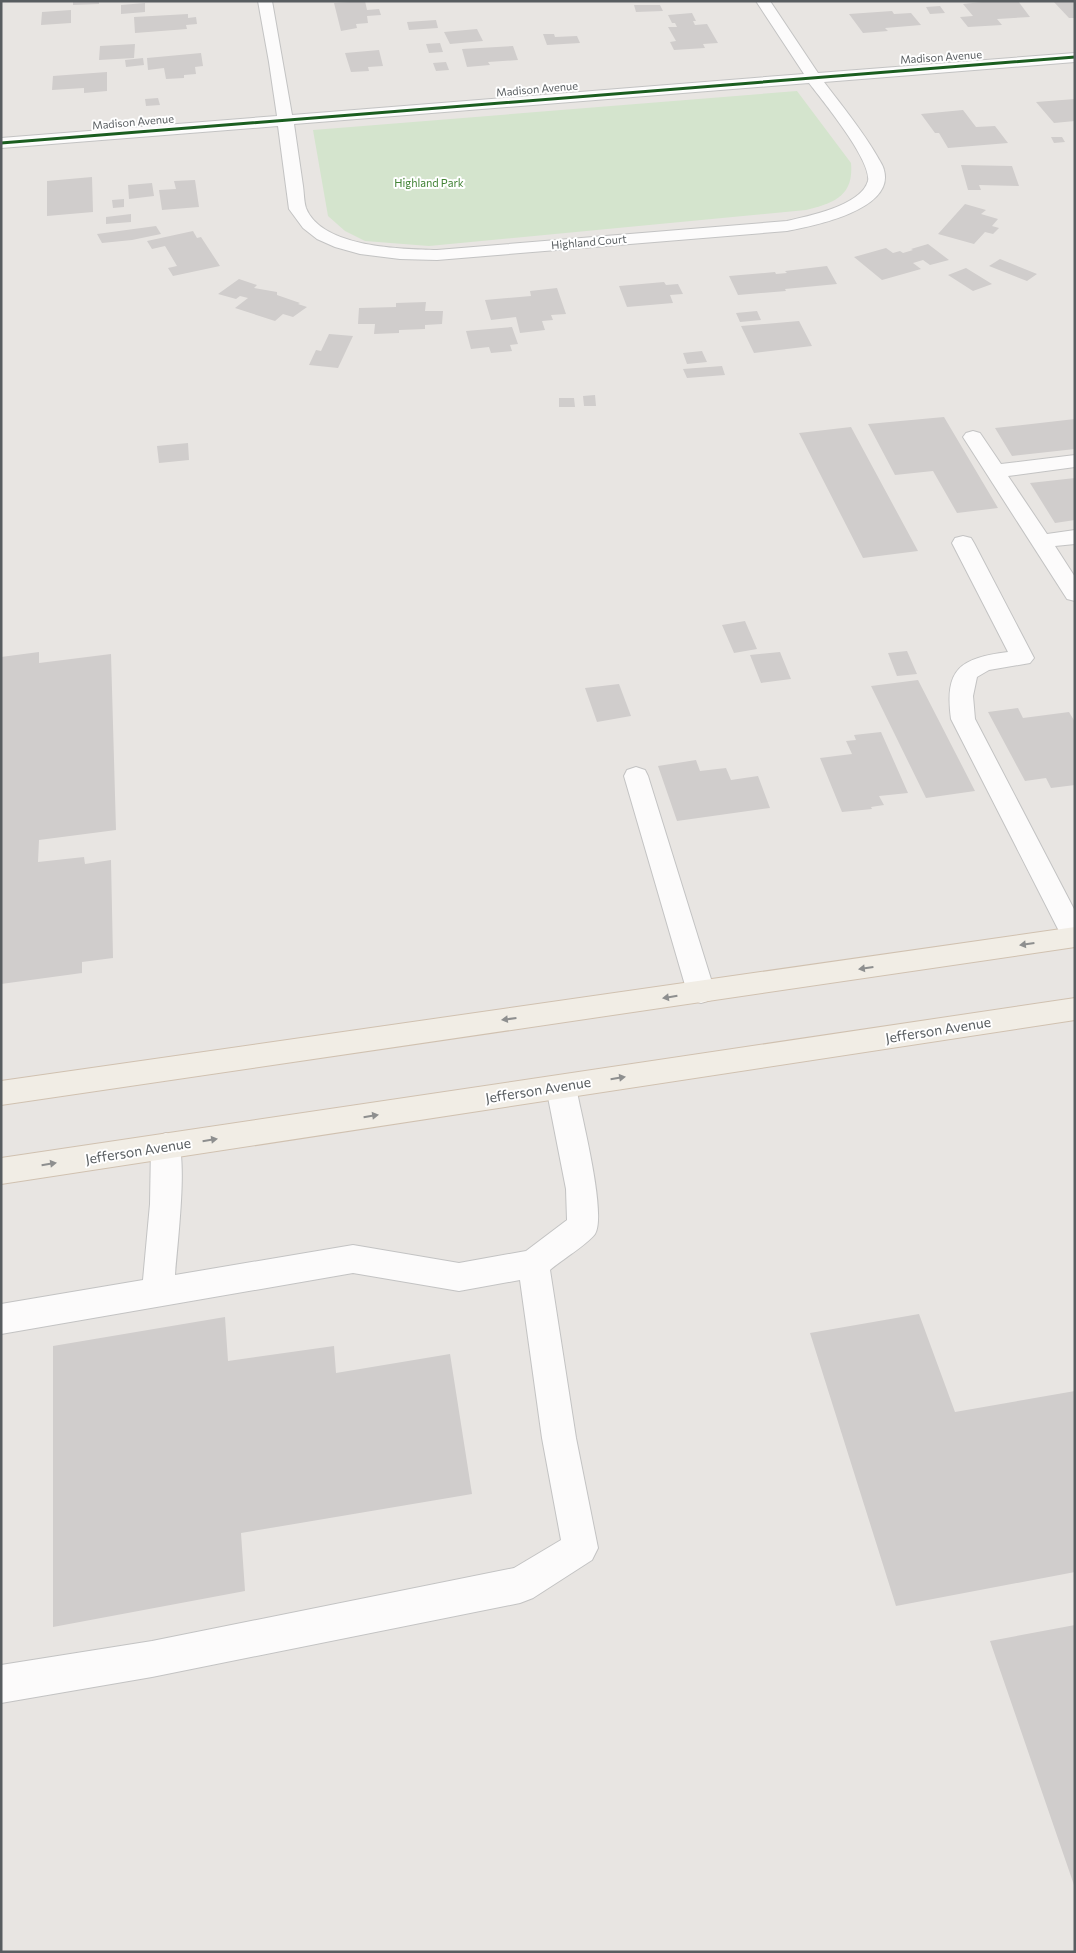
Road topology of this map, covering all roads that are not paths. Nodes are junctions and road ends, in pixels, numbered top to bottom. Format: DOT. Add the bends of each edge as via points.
graph roads {
  1 [pos="265,1"];
  2 [pos="763,1"];
  3 [pos="1075,57"];
  4 [pos="813,77"];
  5 [pos="285,120"];
  6 [pos="1,143"];
  7 [pos="973,437"];
  8 [pos="1075,461"];
  9 [pos="995,471"];
  10 [pos="1075,537"];
  11 [pos="1041,541"];
  12 [pos="963,543"];
  13 [pos="1075,594"];
  14 [pos="636,776"];
  15 [pos="1075,937"];
  16 [pos="702,992"];
  17 [pos="1075,1009"];
  18 [pos="562,1087"];
  19 [pos="1,1093"];
  20 [pos="166,1146"];
  21 [pos="1,1171"];
  22 [pos="533,1264"];
  23 [pos="158,1292"];
  24 [pos="1,1319"];
  25 [pos="1,1684"];
  1 -- 5 [label="street, Highland Court"];
  2 -- 4 [label="street, Highland Court"];
  3 -- 4 [label="street, Madison Avenue"];
  4 -- 5 [label="street, Madison Avenue"];
  4 -- 5 [label="street, Highland Court" via="862,144 876,170 876,181 871,192 846,210 787,226 751,230 437,255 350,247 313,228 302,217 298,209"];
  5 -- 6 [label="street, Madison Avenue"];
  7 -- 9 [label="street"];
  8 -- 9 [label="street"];
  9 -- 11 [label="street"];
  10 -- 11 [label="street"];
  11 -- 13 [label="street"];
  12 -- 15 [label="street" via="1022,658 983,664 966,673 960,706 963,719"];
  14 -- 16 [label="street"];
  15 -- 16 [label="main road, one-way"];
  16 -- 19 [label="main road, one-way"];
  18 -- 17 [label="main road, Jefferson Avenue, one-way"];
  20 -- 18 [label="main road, Jefferson Avenue, one-way"];
  18 -- 22 [label="street" via="581,1189 583,1226"];
  21 -- 20 [label="main road, Jefferson Avenue, one-way"];
  20 -- 23 [label="street"];
  22 -- 23 [label="street" via="458,1277 353,1259"];
  22 -- 25 [label="street" via="559,1438 580,1548 520,1585 152,1659"];
  23 -- 24 [label="street"];
}
